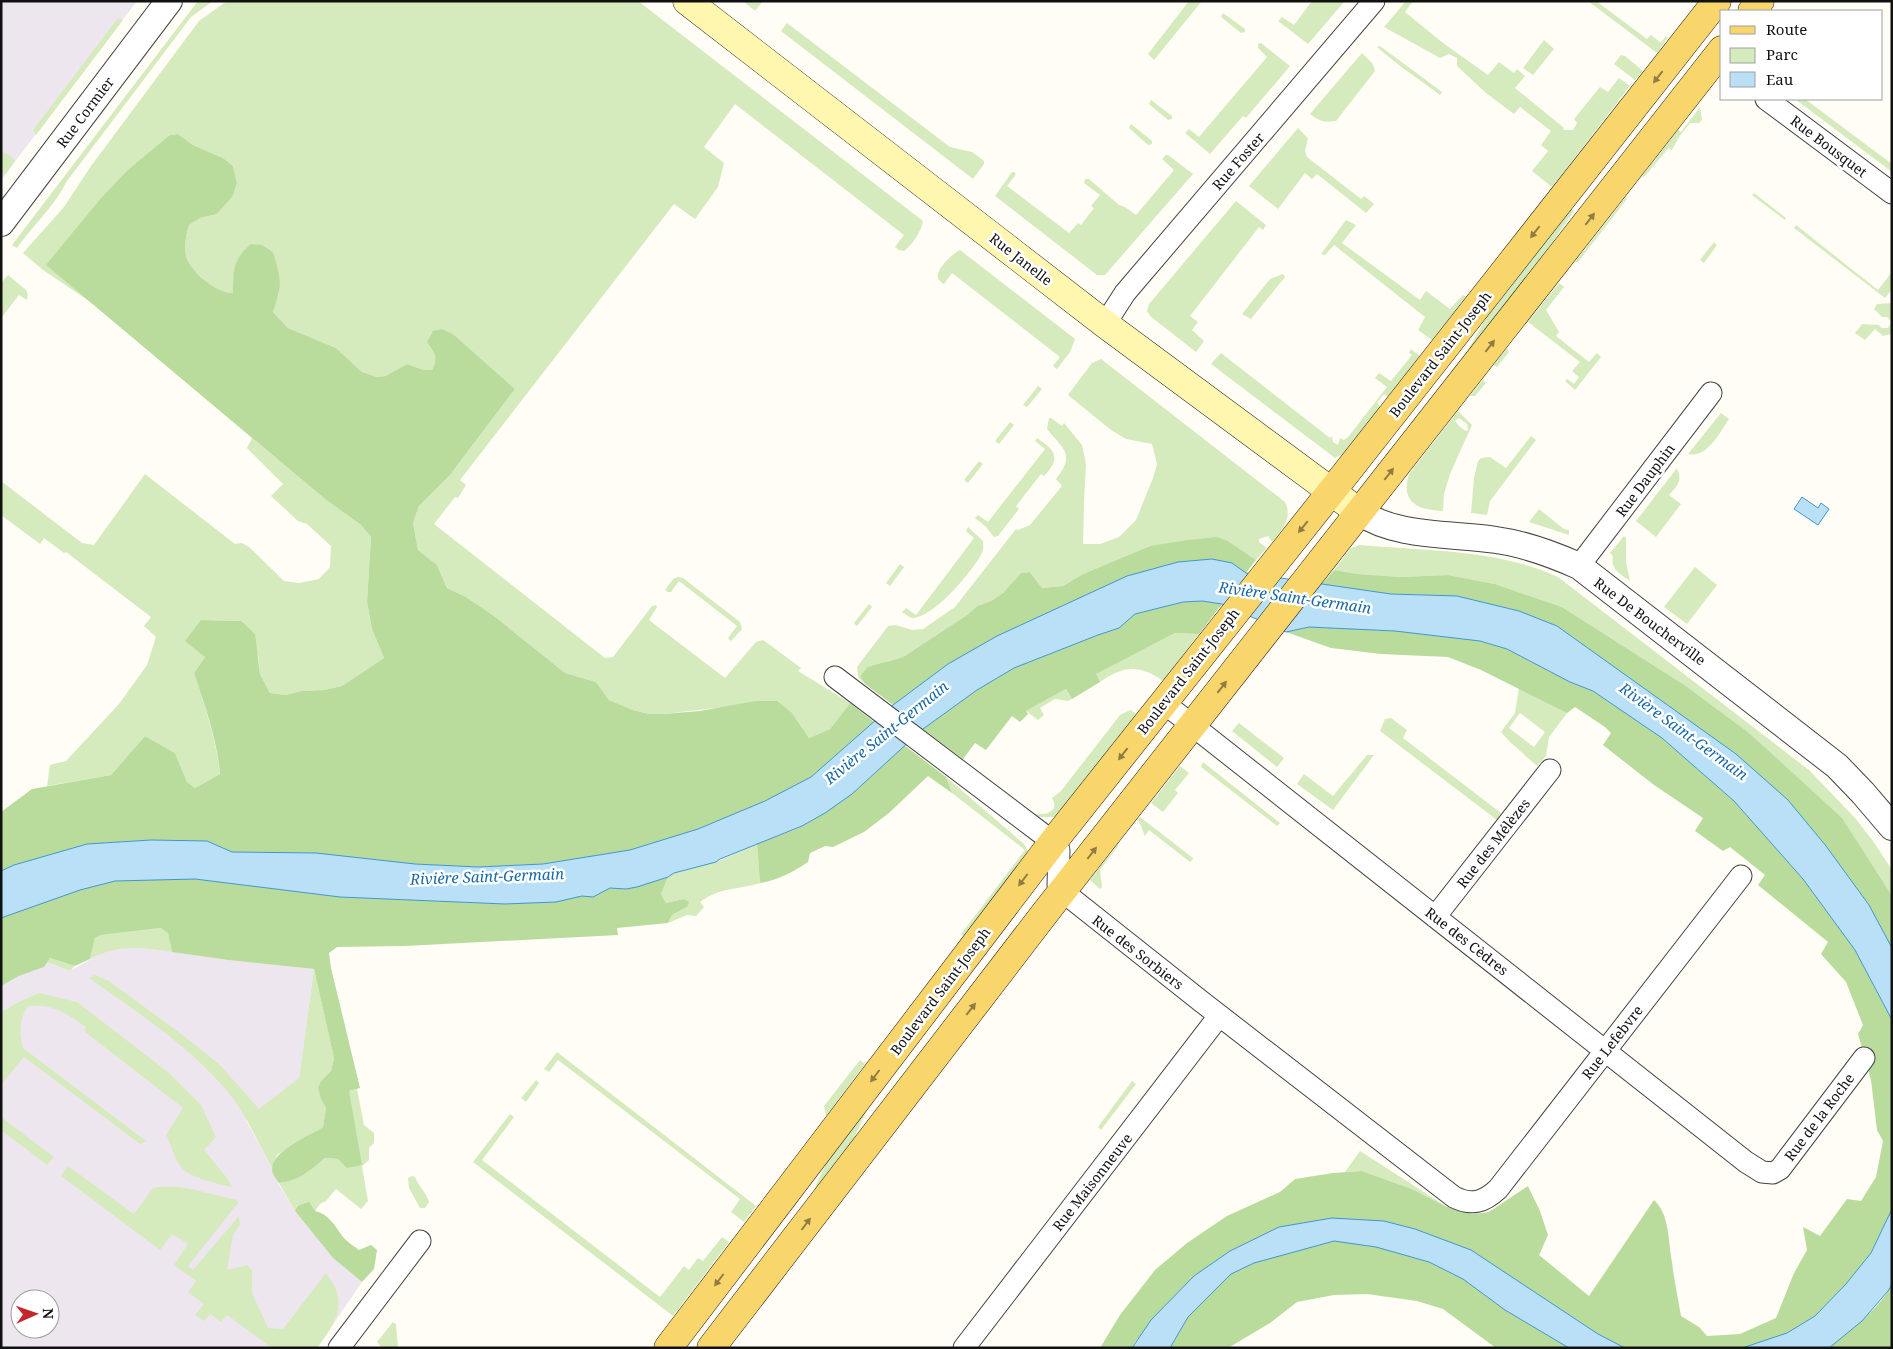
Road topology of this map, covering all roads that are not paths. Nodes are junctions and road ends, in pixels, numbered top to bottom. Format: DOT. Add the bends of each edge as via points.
graph roads {
  1 [pos="169,1"];
  2 [pos="688,1"];
  3 [pos="1374,1"];
  4 [pos="1717,1"];
  5 [pos="1688,39"];
  6 [pos="1719,58"];
  7 [pos="1767,100"];
  8 [pos="1892,193"];
  9 [pos="1,223"];
  10 [pos="1105,324"];
  11 [pos="1711,393"];
  12 [pos="1331,492"];
  13 [pos="1359,512"];
  14 [pos="1579,566"];
  15 [pos="835,677"];
  16 [pos="1164,703"];
  17 [pos="1192,725"];
  18 [pos="1550,770"];
  19 [pos="1889,817"];
  20 [pos="1053,842"];
  21 [pos="1741,876"];
  22 [pos="1062,891"];
  23 [pos="1435,917"];
  24 [pos="1220,1016"];
  25 [pos="1606,1050"];
  26 [pos="1864,1058"];
  27 [pos="1773,1173"];
  28 [pos="1477,1203"];
  29 [pos="420,1241"];
  30 [pos="339,1348"];
  31 [pos="668,1348"];
  32 [pos="711,1348"];
  33 [pos="964,1348"];
  1 -- 9 [label="street, Rue Cormier"];
  2 -- 10 [label="main road, Rue Janelle"];
  3 -- 10 [label="street, Rue Foster" via="1125,293"];
  4 -- 5 [label="main road, Boulevard Saint-Joseph"];
  5 -- 6 [label="street"];
  5 -- 12 [label="main road, Boulevard Saint-Joseph, one-way"];
  13 -- 6 [label="main road, one-way"];
  7 -- 8 [label="street, Rue Bousquet"];
  10 -- 12 [label="main road, Rue Janelle"];
  11 -- 14 [label="street, Rue Dauphin"];
  12 -- 13 [label="main road, Rue Janelle"];
  12 -- 16 [label="main road, Boulevard Saint-Joseph, one-way"];
  13 -- 14 [label="street, Rue De Boucherville" via="1375,522 1405,530 1527,546"];
  17 -- 13 [label="main road, one-way"];
  14 -- 19 [label="street, Rue De Boucherville" via="1837,766"];
  15 -- 20 [label="street"];
  16 -- 17 [label="street, Rue des Cèdres"];
  16 -- 20 [label="main road, Boulevard Saint-Joseph, one-way"];
  22 -- 17 [label="main road, one-way"];
  17 -- 23 [label="street, Rue des Cèdres"];
  18 -- 23 [label="street, Rue des Mélèzes"];
  20 -- 22 [label="street" via="1059,850 1058,885"];
  20 -- 31 [label="main road, Boulevard Saint-Joseph, one-way"];
  21 -- 25 [label="street, Rue Lefebvre"];
  22 -- 24 [label="street, Rue des Sorbiers"];
  32 -- 22 [label="main road, one-way"];
  23 -- 25 [label="street, Rue des Cèdres"];
  24 -- 28 [label="street, Rue des Sorbiers" via="1454,1197"];
  24 -- 33 [label="street, Rue Maisonneuve"];
  25 -- 27 [label="street, Rue des Cèdres" via="1752,1166 1762,1172"];
  25 -- 28 [label="street, Rue Lefebvre" via="1498,1188"];
  26 -- 27 [label="street, Rue de la Roche" via="1783,1165"];
  29 -- 30 [label="street"];
}
